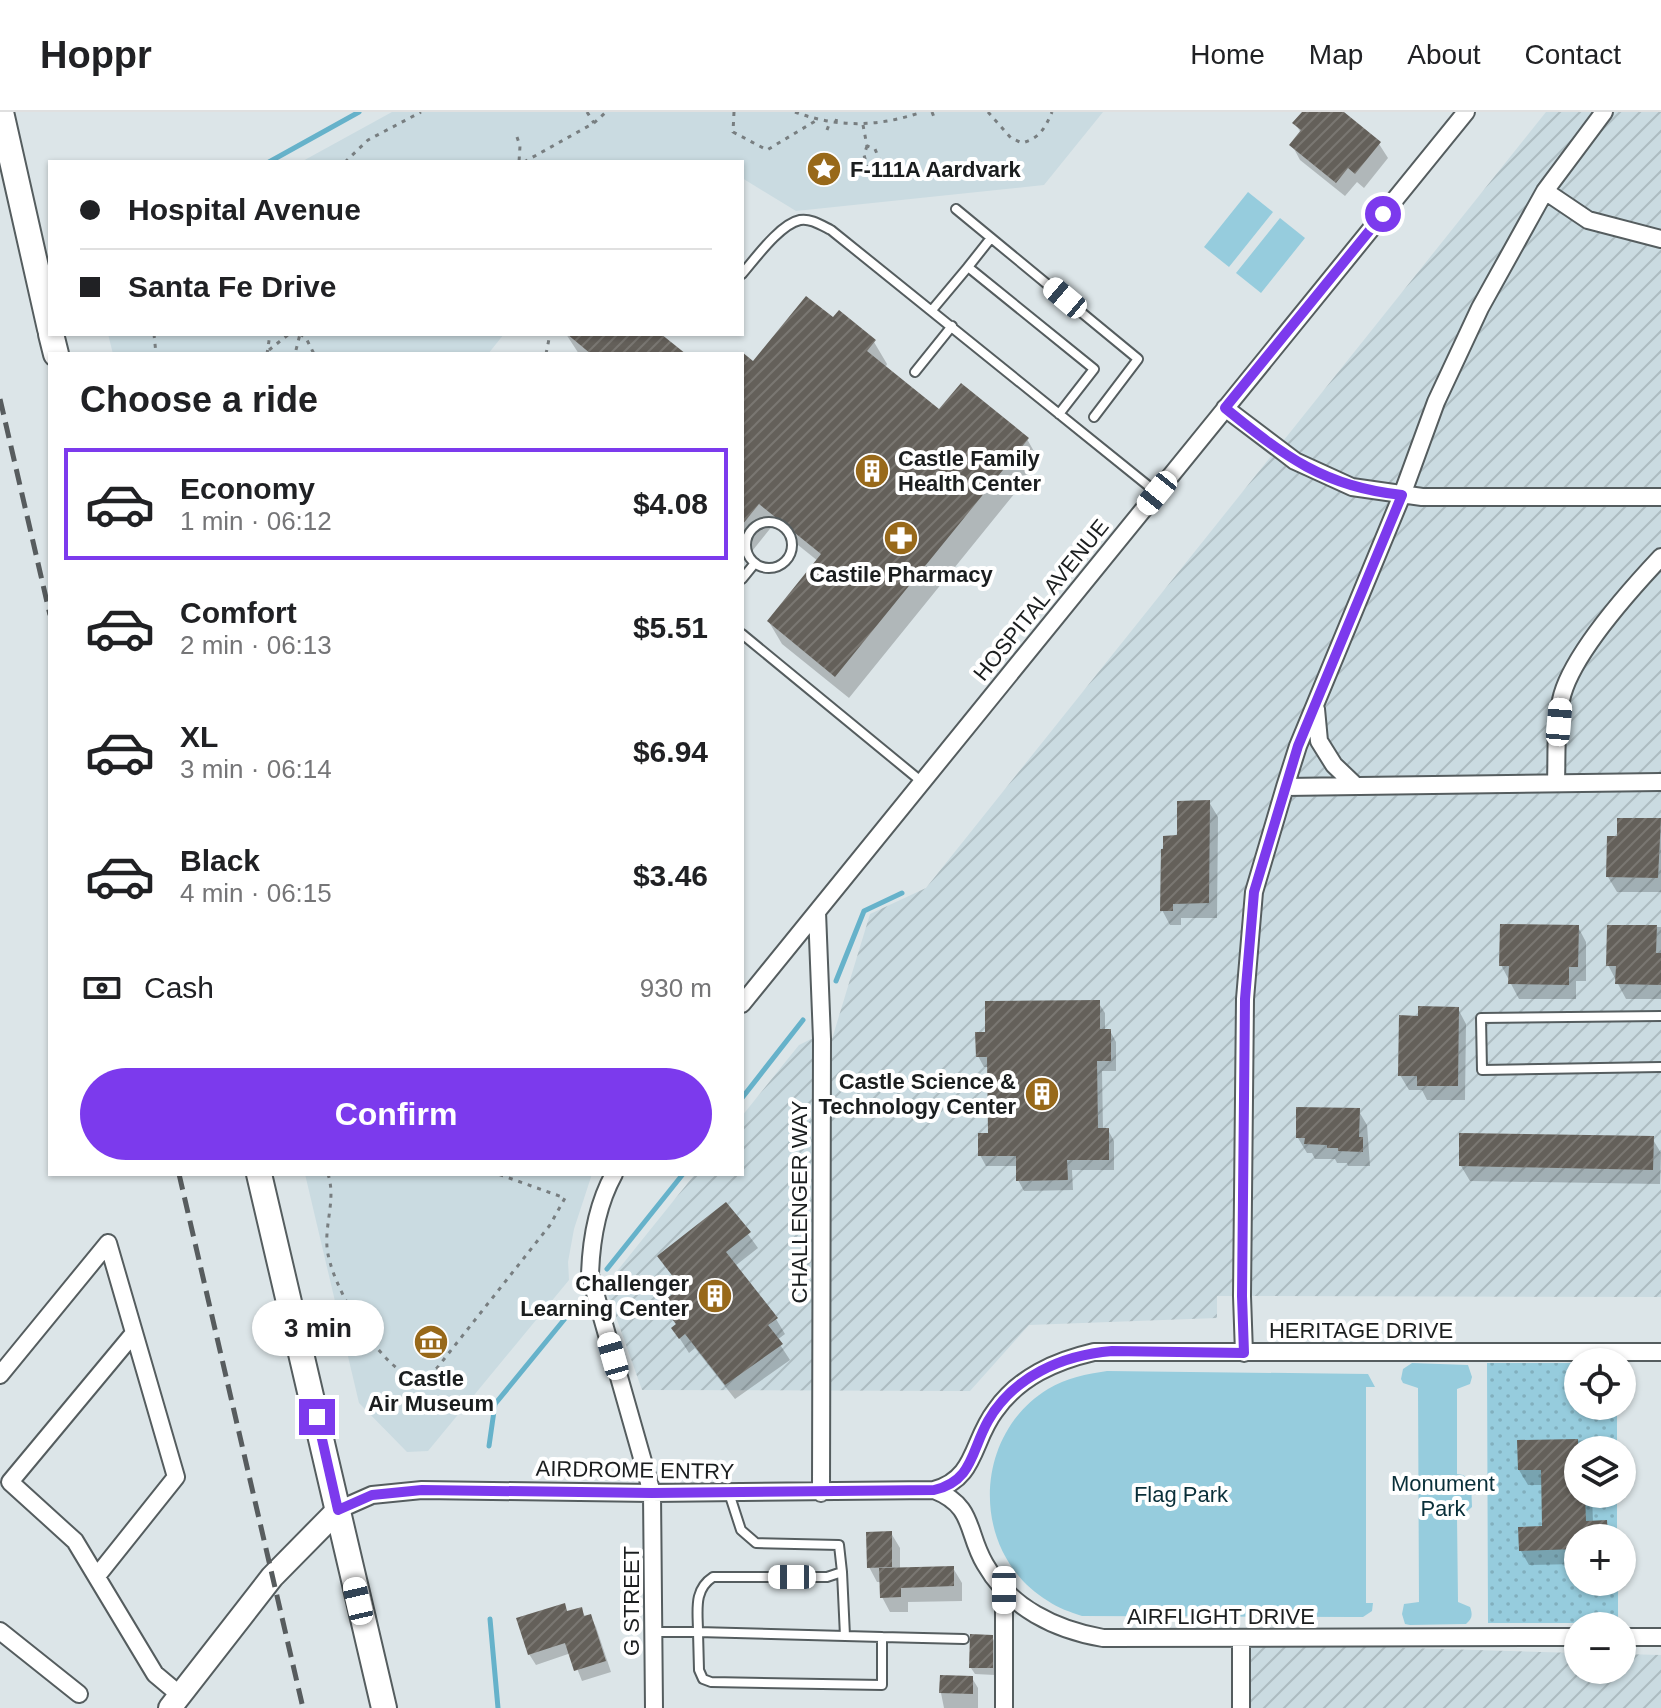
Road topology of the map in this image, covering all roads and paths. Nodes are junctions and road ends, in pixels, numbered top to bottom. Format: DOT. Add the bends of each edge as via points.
graph roads {
  1 [pos="1,112"];
  2 [pos="421,112"];
  3 [pos="587,112"];
  4 [pos="606,112"];
  5 [pos="734,112"];
  6 [pos="795,112"];
  7 [pos="922,112"];
  8 [pos="988,112"];
  9 [pos="1052,112"];
  10 [pos="1466,112"];
  11 [pos="1604,112"];
  12 [pos="837,114"];
  13 [pos="817,120"];
  14 [pos="830,122"];
  15 [pos="594,123"];
  16 [pos="836,123"];
  17 [pos="863,125"];
  18 [pos="827,130"];
  19 [pos="517,137"];
  20 [pos="867,146"];
  21 [pos="533,157"];
  22 [pos="347,160"];
  23 [pos="522,160"];
  24 [pos="526,160"];
  25 [pos="537,160"];
  26 [pos="880,161"];
  27 [pos="867,166"];
  28 [pos="1545,191"];
  29 [pos="956,209"];
  30 [pos="991,238"];
  31 [pos="1661,239"];
  32 [pos="968,267"];
  33 [pos="744,272"];
  34 [pos="932,310"];
  35 [pos="48,318"];
  36 [pos="952,326"];
  37 [pos="286,336"];
  38 [pos="300,336"];
  39 [pos="269,350"];
  40 [pos="296,350"];
  41 [pos="915,372"];
  42 [pos="1225,408"];
  43 [pos="1059,414"];
  44 [pos="1094,417"];
  45 [pos="1157,493"];
  46 [pos="1402,495"];
  47 [pos="1661,497"];
  48 [pos="1661,557"];
  49 [pos="755,563"];
  50 [pos="744,577"];
  51 [pos="744,636"];
  52 [pos="1315,704"];
  53 [pos="1556,781"];
  54 [pos="922,782"];
  55 [pos="1661,782"];
  56 [pos="1356,786"];
  57 [pos="1285,787"];
  58 [pos="817,912"];
  59 [pos="744,1002"];
  60 [pos="1661,1016"];
  61 [pos="1661,1067"];
  62 [pos="259,1176"];
  63 [pos="329,1176"];
  64 [pos="504,1176"];
  65 [pos="613,1176"];
  66 [pos="134,1333"];
  67 [pos="1661,1352"];
  68 [pos="1244,1353"];
  69 [pos="0,1375"];
  70 [pos="934,1490"];
  71 [pos="652,1493"];
  72 [pos="729,1493"];
  73 [pos="821,1493"];
  74 [pos="338,1510"];
  75 [pos="842,1572"];
  76 [pos="97,1576"];
  77 [pos="1004,1590"];
  78 [pos="0,1631"];
  79 [pos="653,1632"];
  80 [pos="698,1632"];
  81 [pos="845,1636"];
  82 [pos="882,1637"];
  83 [pos="1564,1637"];
  84 [pos="1636,1637"];
  85 [pos="1661,1637"];
  86 [pos="1241,1638"];
  87 [pos="964,1639"];
  88 [pos="79,1694"];
  89 [pos="175,1701"];
  90 [pos="384,1708"];
  91 [pos="654,1708"];
  92 [pos="1004,1708"];
  93 [pos="1241,1708"];
  1 -- 35 [label="main road"];
  2 -- 22 [label="path" via="368,140"];
  3 -- 15 [label="path"];
  4 -- 15 [label="path"];
  5 -- 13 [label="path" via="733,132 767,150"];
  6 -- 13 [label="path"];
  7 -- 17 [label="path"];
  8 -- 9 [label="path" via="1022,143 1035,139"];
  10 -- 42 [label="street, HOSPITAL AVENUE"];
  11 -- 28 [label="street"];
  12 -- 16 [label="path"];
  13 -- 14 [label="path"];
  14 -- 16 [label="path"];
  14 -- 18 [label="path"];
  15 -- 21 [label="path"];
  16 -- 17 [label="path"];
  17 -- 20 [label="path"];
  19 -- 23 [label="path"];
  20 -- 26 [label="path" via="875,149"];
  20 -- 27 [label="path"];
  21 -- 24 [label="path"];
  21 -- 25 [label="path"];
  28 -- 31 [label="street" via="1588,220"];
  28 -- 46 [label="street" via="1436,402"];
  29 -- 30 [label="lane"];
  30 -- 32 [label="lane"];
  30 -- 44 [label="lane" via="1138,359"];
  32 -- 34 [label="lane"];
  32 -- 43 [label="lane" via="1094,369"];
  33 -- 34 [label="lane" via="774,237 801,220 816,222"];
  34 -- 36 [label="lane"];
  36 -- 41 [label="lane"];
  36 -- 43 [label="lane"];
  37 -- 39 [label="path"];
  38 -- 40 [label="path"];
  42 -- 45 [label="street, HOSPITAL AVENUE"];
  42 -- 46 [label="street" via="1276,450 1323,476"];
  43 -- 45 [label="lane"];
  45 -- 54 [label="street, HOSPITAL AVENUE"];
  46 -- 47 [label="street"];
  46 -- 52 [label="street"];
  48 -- 53 [label="street" via="1576,663 1561,699"];
  49 -- 49 [label="lane" via="746,550 753,528 767,521 783,526 792,547 785,561 770,568"];
  49 -- 50 [label="lane"];
  51 -- 54 [label="lane"];
  52 -- 56 [label="street" via="1319,741"];
  52 -- 57 [label="street"];
  53 -- 55 [label="street"];
  53 -- 56 [label="street"];
  54 -- 58 [label="street, HOSPITAL AVENUE"];
  56 -- 57 [label="street"];
  57 -- 68 [label="street" via="1254,892 1245,999"];
  58 -- 59 [label="street, HOSPITAL AVENUE"];
  58 -- 73 [label="street, CHALLENGER WAY" via="822,1039"];
  60 -- 61 [label="lane" via="1481,1018 1482,1070"];
  62 -- 74 [label="main road"];
  63 -- 64 [label="path" via="333,1188 327,1244 343,1297 383,1356 404,1375 426,1377 550,1225 565,1198"];
  65 -- 71 [label="street" via="603,1193 590,1275"];
  66 -- 69 [label="street" via="108,1243"];
  66 -- 76 [label="street" via="176,1477"];
  66 -- 76 [label="street" via="10,1482 75,1541"];
  67 -- 68 [label="street, HERITAGE DRIVE"];
  68 -- 70 [label="street, HERITAGE DRIVE" via="1112,1351 1059,1361 1005,1399 988,1420 963,1474 952,1485"];
  70 -- 73 [label="street, AIRDROME ENTRY"];
  70 -- 77 [label="street, AIRFLIGHT DRIVE" via="964,1510 983,1562"];
  71 -- 72 [label="street, AIRDROME ENTRY"];
  71 -- 74 [label="street, AIRDROME ENTRY" via="393,1491"];
  71 -- 79 [label="street, G STREET"];
  72 -- 73 [label="street, AIRDROME ENTRY"];
  72 -- 75 [label="lane" via="741,1530 756,1543 839,1545"];
  74 -- 89 [label="main road" via="272,1577"];
  74 -- 90 [label="main road"];
  75 -- 80 [label="lane" via="827,1577 713,1577 698,1596"];
  75 -- 81 [label="lane"];
  76 -- 89 [label="street"];
  77 -- 86 [label="street, AIRFLIGHT DRIVE" via="1042,1619 1081,1634"];
  77 -- 92 [label="street"];
  78 -- 88 [label="street"];
  79 -- 80 [label="lane"];
  79 -- 91 [label="street, G STREET"];
  80 -- 81 [label="lane"];
  80 -- 82 [label="lane" via="699,1670 711,1682 882,1685"];
  81 -- 82 [label="lane"];
  82 -- 87 [label="lane"];
  83 -- 86 [label="street, AIRFLIGHT DRIVE"];
  84 -- 85 [label="street"];
  86 -- 93 [label="street"];
}
